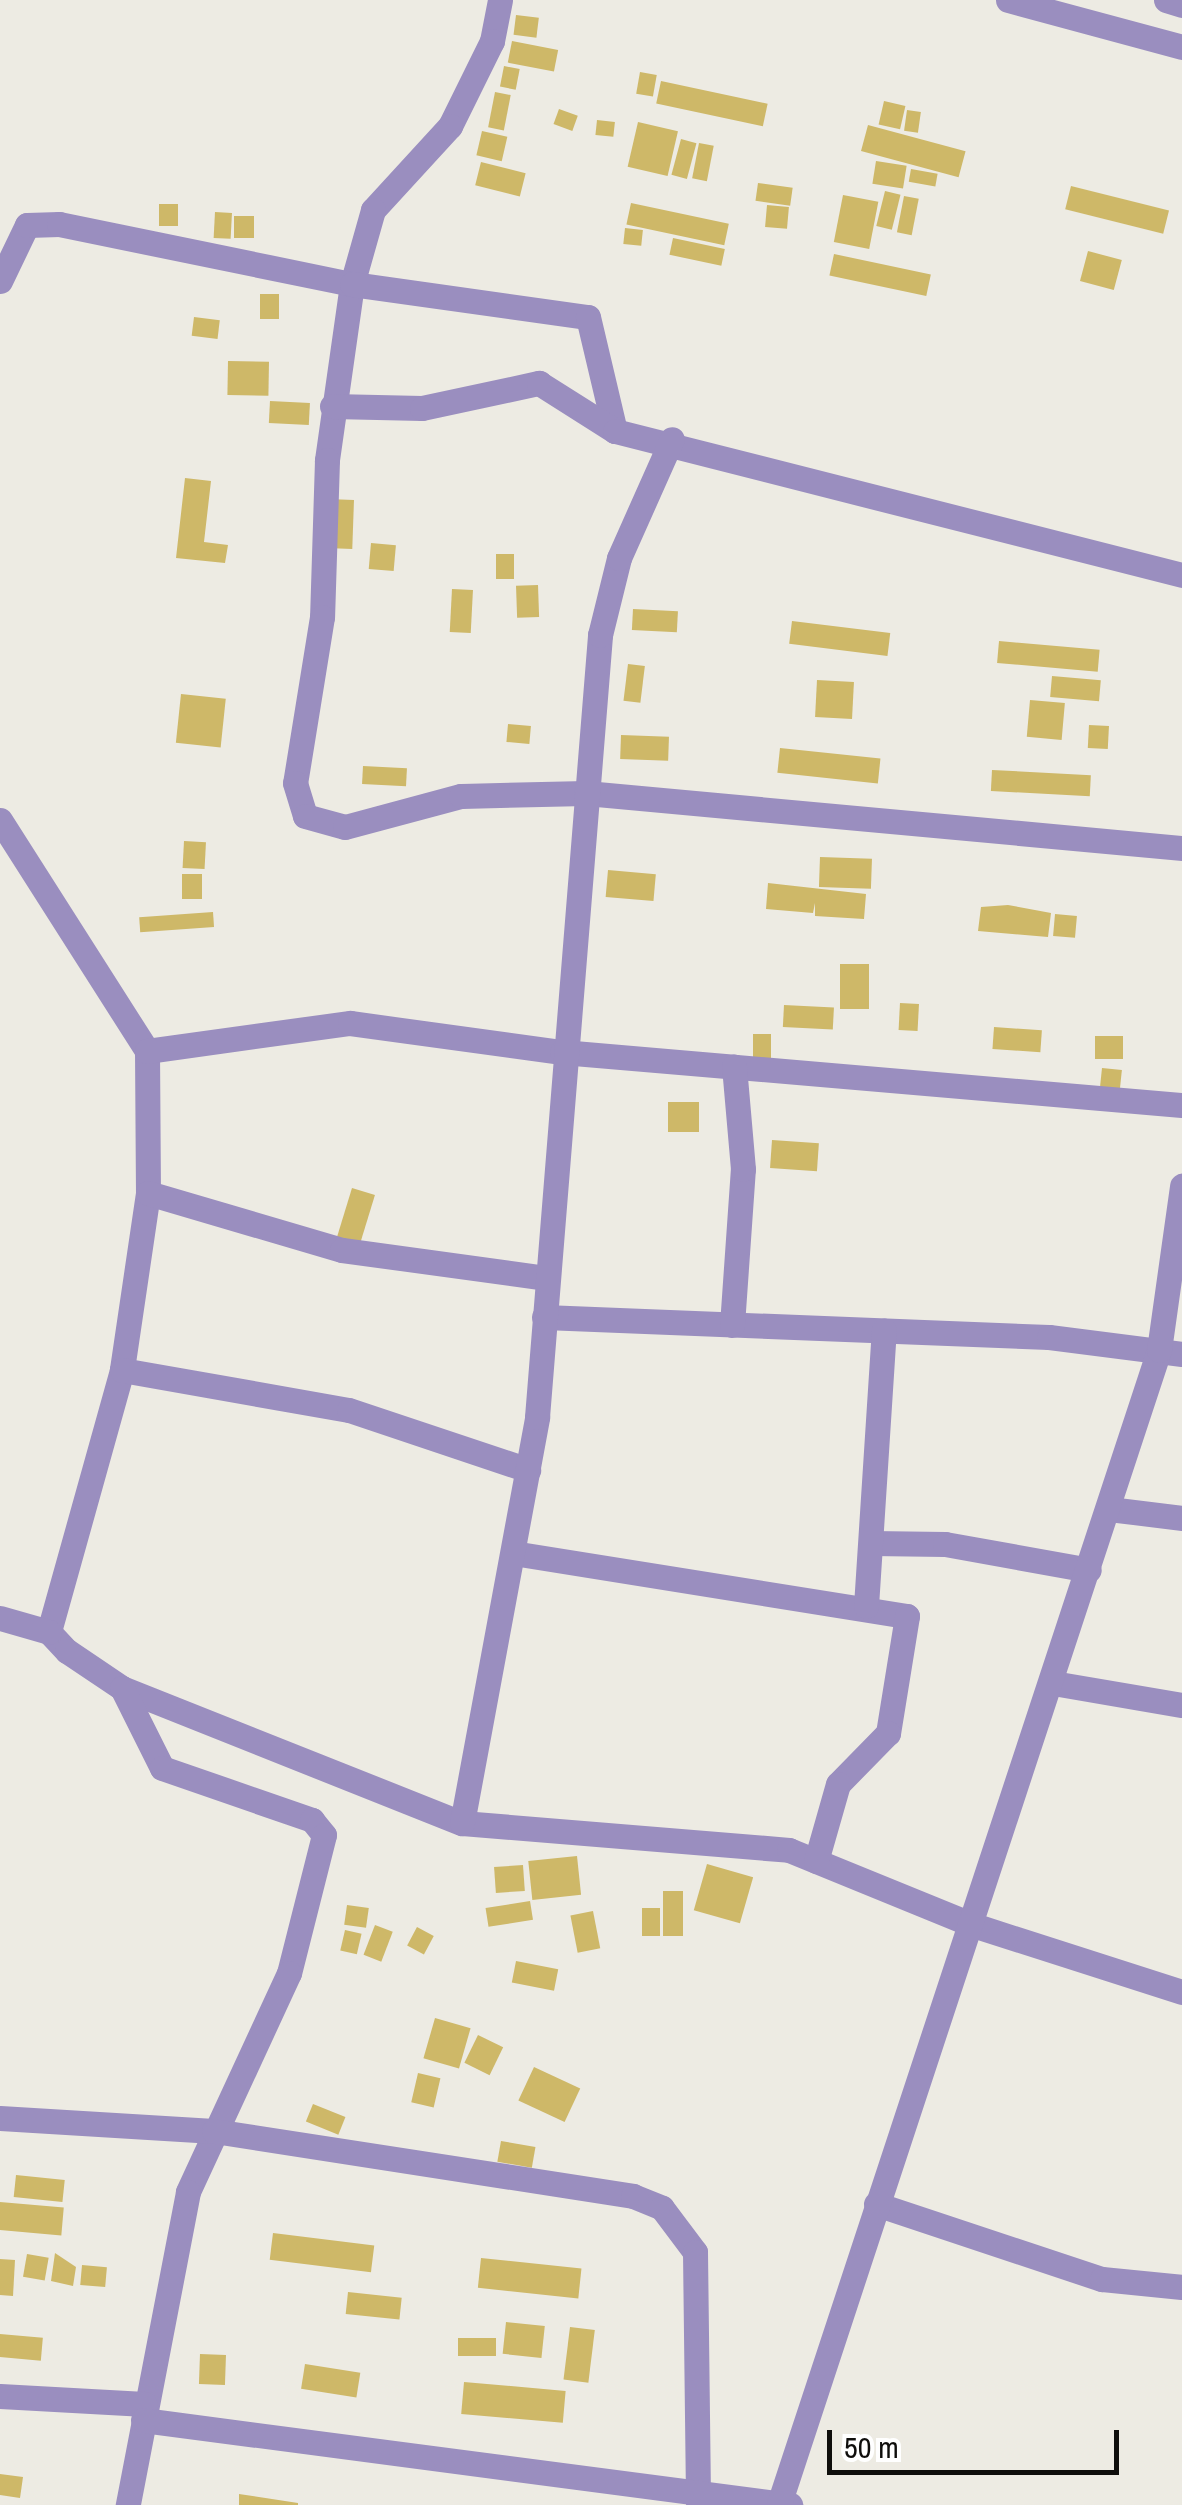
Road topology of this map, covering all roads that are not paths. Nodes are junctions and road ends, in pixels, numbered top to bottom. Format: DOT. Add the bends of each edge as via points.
graph roads {
  1 [pos="500,0"];
  2 [pos="1008,0"];
  3 [pos="1166,0"];
  4 [pos="1182,4"];
  5 [pos="1182,47"];
  6 [pos="0,281"];
  7 [pos="352,284"];
  8 [pos="332,406"];
  9 [pos="616,431"];
  10 [pos="672,440"];
  11 [pos="1182,575"];
  12 [pos="586,793"];
  13 [pos="0,820"];
  14 [pos="1182,848"];
  15 [pos="146,1051"];
  16 [pos="562,1052"];
  17 [pos="734,1066"];
  18 [pos="1182,1104"];
  19 [pos="1182,1186"];
  20 [pos="148,1193"];
  21 [pos="547,1278"];
  22 [pos="544,1317"];
  23 [pos="732,1325"];
  24 [pos="884,1331"];
  25 [pos="1171,1352"];
  26 [pos="122,1370"];
  27 [pos="528,1470"];
  28 [pos="1108,1509"];
  29 [pos="1182,1518"];
  30 [pos="871,1543"];
  31 [pos="513,1553"];
  32 [pos="1090,1570"];
  33 [pos="866,1606"];
  34 [pos="0,1618"];
  35 [pos="50,1632"];
  36 [pos="1053,1683"];
  37 [pos="122,1688"];
  38 [pos="1182,1705"];
  39 [pos="462,1823"];
  40 [pos="816,1861"];
  41 [pos="973,1925"];
  42 [pos="1182,1992"];
  43 [pos="0,2118"];
  44 [pos="214,2131"];
  45 [pos="876,2204"];
  46 [pos="1182,2287"];
  47 [pos="0,2396"];
  48 [pos="144,2412"];
  49 [pos="698,2500"];
  50 [pos="779,2504"];
  51 [pos="128,2505"];
  52 [pos="790,2505"];
  1 -- 7 [label="street" via="492,40 450,126 373,210"];
  2 -- 5 [label="street"];
  3 -- 4 [label="street"];
  6 -- 7 [label="street" via="27,225 59,224"];
  7 -- 8 [label="street"];
  7 -- 9 [label="street" via="588,317"];
  8 -- 9 [label="street" via="422,408 539,383"];
  8 -- 12 [label="street" via="322,617 295,783 305,816 344,827 461,796"];
  9 -- 10 [label="street"];
  10 -- 11 [label="street"];
  10 -- 12 [label="street" via="619,558 605,616"];
  12 -- 14 [label="street"];
  12 -- 16 [label="street"];
  13 -- 15 [label="street"];
  15 -- 16 [label="street" via="350,1023"];
  15 -- 20 [label="street"];
  16 -- 17 [label="street"];
  16 -- 21 [label="street"];
  17 -- 18 [label="street"];
  17 -- 23 [label="street" via="743,1169"];
  19 -- 25 [label="street"];
  20 -- 21 [label="street" via="342,1250"];
  20 -- 26 [label="street"];
  21 -- 22 [label="street"];
  22 -- 23 [label="street"];
  22 -- 27 [label="street"];
  23 -- 24 [label="street"];
  24 -- 25 [label="street"];
  24 -- 30 [label="street"];
  25 -- 28 [label="street"];
  26 -- 27 [label="street" via="349,1410"];
  26 -- 35 [label="street"];
  27 -- 31 [label="street"];
  28 -- 29 [label="street"];
  28 -- 32 [label="street"];
  30 -- 32 [label="street" via="945,1544"];
  30 -- 33 [label="street"];
  31 -- 33 [label="street"];
  31 -- 39 [label="street"];
  32 -- 36 [label="street"];
  33 -- 40 [label="street" via="907,1616 894,1717 879,1749 838,1784"];
  34 -- 35 [label="street"];
  35 -- 37 [label="street"];
  36 -- 38 [label="street"];
  36 -- 41 [label="street"];
  37 -- 39 [label="street"];
  37 -- 44 [label="street" via="162,1768 312,1820 324,1835 289,1973"];
  39 -- 40 [label="street" via="748,1842"];
  40 -- 41 [label="street"];
  41 -- 42 [label="street"];
  41 -- 45 [label="street"];
  43 -- 44 [label="street"];
  44 -- 48 [label="street" via="188,2192"];
  44 -- 49 [label="street" via="662,2208 696,2252"];
  45 -- 46 [label="street" via="1102,2280"];
  45 -- 50 [label="street"];
  47 -- 48 [label="street"];
  48 -- 49 [label="street"];
  48 -- 51 [label="street"];
  49 -- 50 [label="street"];
  50 -- 52 [label="street"];
}
